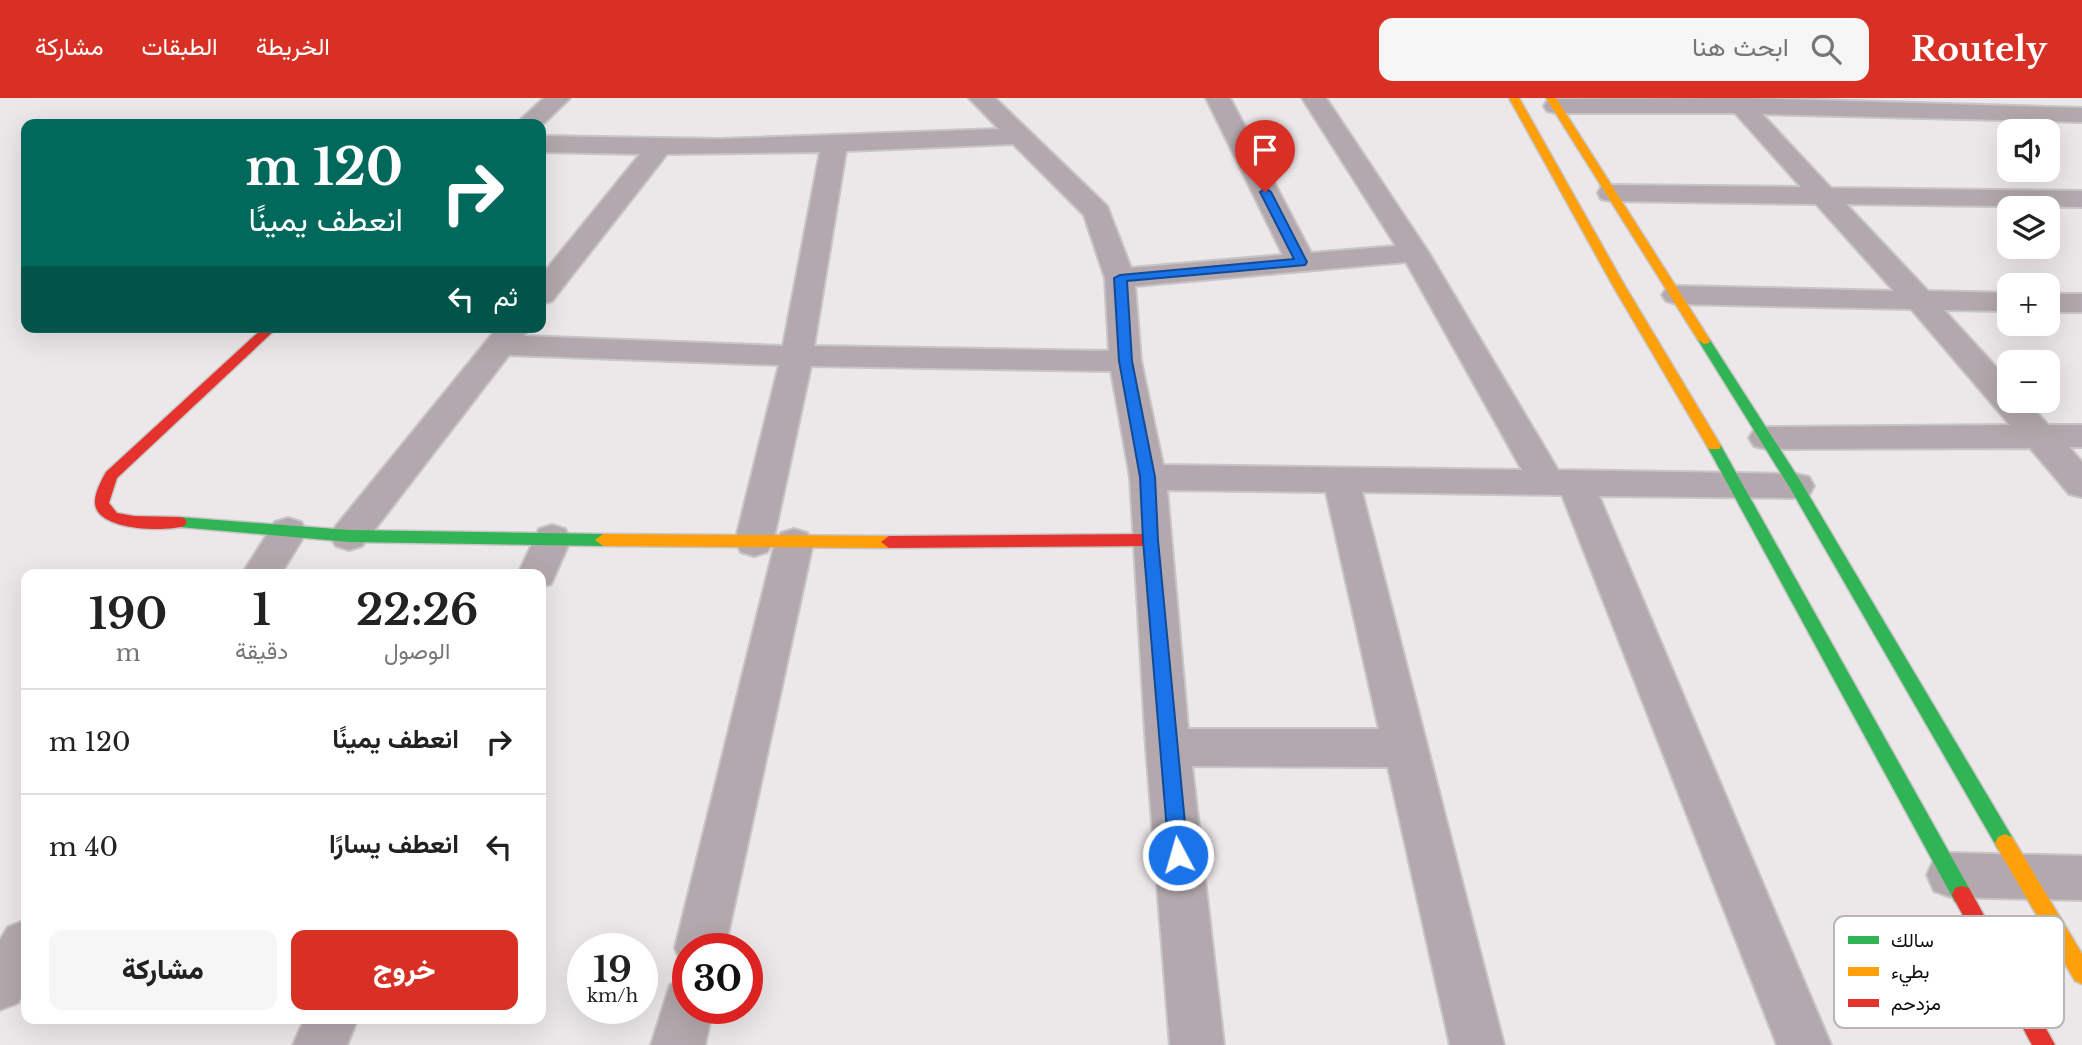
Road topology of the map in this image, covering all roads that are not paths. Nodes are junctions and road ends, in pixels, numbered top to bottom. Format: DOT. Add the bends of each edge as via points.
graph roads {
  1 [pos="558,98"];
  2 [pos="981,98"];
  3 [pos="1217,98"];
  4 [pos="1314,98"];
  5 [pos="1514,98"];
  6 [pos="1553,102"];
  7 [pos="1738,102"];
  8 [pos="1909,104"];
  9 [pos="2055,114"];
  10 [pos="2082,114"];
  11 [pos="534,119"];
  12 [pos="2082,135"];
  13 [pos="1018,136"];
  14 [pos="546,144"];
  15 [pos="834,146"];
  16 [pos="658,148"];
  17 [pos="1611,193"];
  18 [pos="1822,194"];
  19 [pos="2082,199"];
  20 [pos="1415,253"];
  21 [pos="1301,262"];
  22 [pos="1120,278"];
  23 [pos="546,289"];
  24 [pos="1677,295"];
  25 [pos="1920,301"];
  26 [pos="1997,302"];
  27 [pos="2060,303"];
  28 [pos="2082,303"];
  29 [pos="266,333"];
  30 [pos="508,336"];
  31 [pos="797,356"];
  32 [pos="1125,361"];
  33 [pos="2038,435"];
  34 [pos="2082,436"];
  35 [pos="1766,438"];
  36 [pos="1148,477"];
  37 [pos="1341,481"];
  38 [pos="1561,482"];
  39 [pos="1737,485"];
  40 [pos="2082,485"];
  41 [pos="1796,486"];
  42 [pos="288,531"];
  43 [pos="349,536"];
  44 [pos="552,539"];
  45 [pos="1150,540"];
  46 [pos="774,542"];
  47 [pos="264,569"];
  48 [pos="539,569"];
  49 [pos="1168,747"];
  50 [pos="1407,748"];
  51 [pos="1951,875"];
  52 [pos="2025,878"];
  53 [pos="2082,878"];
  54 [pos="1973,916"];
  55 [pos="2048,916"];
  56 [pos="703,933"];
  57 [pos="2064,944"];
  58 [pos="21,952"];
  59 [pos="2082,974"];
  60 [pos="0,985"];
  61 [pos="329,1024"];
  62 [pos="683,1024"];
  63 [pos="2035,1028"];
  64 [pos="320,1045"];
  65 [pos="678,1045"];
  66 [pos="1196,1045"];
  67 [pos="1477,1045"];
  68 [pos="1804,1045"];
  69 [pos="2044,1045"];
  1 -- 11 [label="street"];
  2 -- 13 [label="street"];
  3 -- 21 [label="street"];
  4 -- 20 [label="street"];
  5 -- 39 [label="main road"];
  6 -- 7 [label="street"];
  6 -- 17 [label="main road"];
  7 -- 8 [label="street"];
  7 -- 18 [label="street"];
  8 -- 9 [label="street"];
  9 -- 10 [label="street"];
  9 -- 12 [label="street"];
  13 -- 15 [label="street"];
  13 -- 22 [label="street" via="1097,212"];
  14 -- 16 [label="street"];
  15 -- 16 [label="street"];
  15 -- 31 [label="street"];
  16 -- 23 [label="street"];
  17 -- 18 [label="street"];
  17 -- 24 [label="main road"];
  18 -- 19 [label="street"];
  18 -- 25 [label="street"];
  20 -- 21 [label="street"];
  20 -- 38 [label="street" via="1471,354"];
  21 -- 22 [label="street"];
  22 -- 32 [label="street"];
  24 -- 25 [label="street"];
  24 -- 35 [label="main road"];
  25 -- 26 [label="street"];
  25 -- 33 [label="street"];
  27 -- 28 [label="street"];
  29 -- 42 [label="main road" via="111,476 102,502 104,512 113,520"];
  30 -- 31 [label="street"];
  30 -- 43 [label="street"];
  31 -- 32 [label="street"];
  31 -- 46 [label="street"];
  32 -- 36 [label="street"];
  33 -- 34 [label="street"];
  33 -- 35 [label="street"];
  33 -- 40 [label="street"];
  35 -- 41 [label="main road"];
  36 -- 37 [label="street"];
  36 -- 45 [label="street"];
  37 -- 38 [label="street"];
  37 -- 50 [label="street"];
  38 -- 39 [label="street"];
  38 -- 68 [label="street"];
  39 -- 41 [label="street"];
  39 -- 51 [label="main road"];
  41 -- 52 [label="main road"];
  42 -- 43 [label="main road"];
  42 -- 47 [label="street"];
  43 -- 44 [label="main road"];
  44 -- 46 [label="main road"];
  44 -- 48 [label="street"];
  45 -- 46 [label="main road"];
  45 -- 49 [label="street"];
  46 -- 56 [label="street"];
  49 -- 50 [label="street"];
  49 -- 66 [label="street"];
  50 -- 67 [label="street"];
  51 -- 52 [label="street"];
  51 -- 54 [label="main road"];
  52 -- 53 [label="street"];
  52 -- 55 [label="main road"];
  57 -- 59 [label="main road"];
  58 -- 60 [label="street"];
  61 -- 64 [label="street"];
  62 -- 65 [label="street"];
  63 -- 69 [label="main road"];
}
